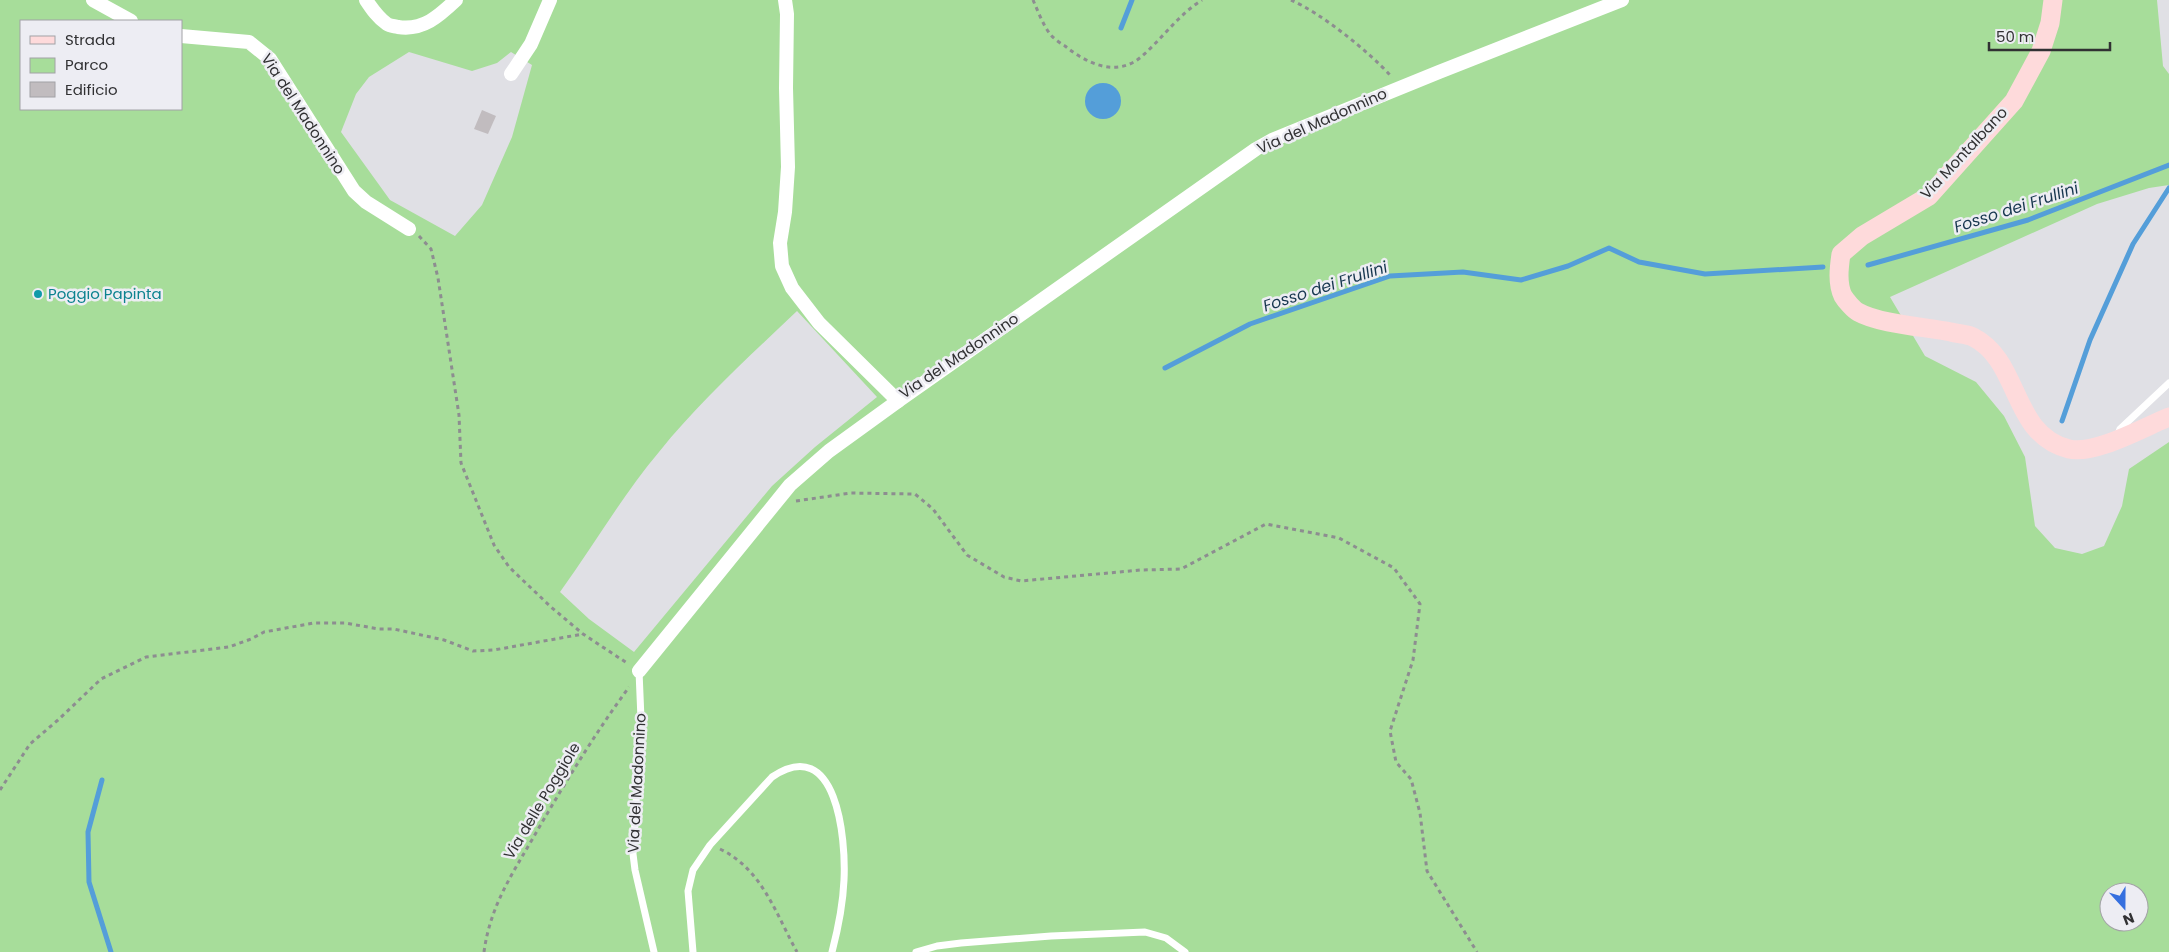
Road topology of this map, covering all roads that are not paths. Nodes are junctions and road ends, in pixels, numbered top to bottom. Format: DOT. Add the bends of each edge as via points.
graph roads {
  1 [pos="93,0"];
  2 [pos="366,0"];
  3 [pos="456,0"];
  4 [pos="550,0"];
  5 [pos="785,0"];
  6 [pos="1622,0"];
  7 [pos="2053,0"];
  8 [pos="129,20"];
  9 [pos="182,36"];
  10 [pos="511,74"];
  11 [pos="408,229"];
  12 [pos="2169,383"];
  13 [pos="898,401"];
  14 [pos="2169,417"];
  15 [pos="2116,439"];
  16 [pos="640,671"];
  17 [pos="654,952"];
  18 [pos="693,952"];
  19 [pos="832,952"];
  20 [pos="916,952"];
  21 [pos="1185,952"];
  1 -- 8 [label="street"];
  2 -- 3 [label="street" via="389,25 407,28 436,18"];
  4 -- 10 [label="street" via="531,44"];
  5 -- 13 [label="street, Via del Madonnino" via="788,167 780,243 782,266 792,288 819,323"];
  6 -- 13 [label="street, Via del Madonnino" via="1272,140"];
  7 -- 15 [label="main road, Via Montalbano" via="2042,51 2014,101 1929,196 1862,236 1841,254 1838,276 1843,296 1857,312 1973,337 2001,364 2034,429 2052,442 2070,449 2090,448"];
  9 -- 11 [label="street, Via del Madonnino" via="249,42 261,50 275,66 354,191"];
  12 -- 15 [label="lane" via="2120,429"];
  13 -- 16 [label="street" via="829,451 790,485"];
  14 -- 15 [label="main road, Via Montalbano"];
  16 -- 17 [label="lane, Via del Madonnino" via="641,719 633,854"];
  18 -- 19 [label="lane" via="689,885 697,861 762,787 782,770 795,766 814,769 829,785 835,801 844,858 844,881"];
  20 -- 21 [label="lane" via="961,943 1145,932 1166,938"];
}
